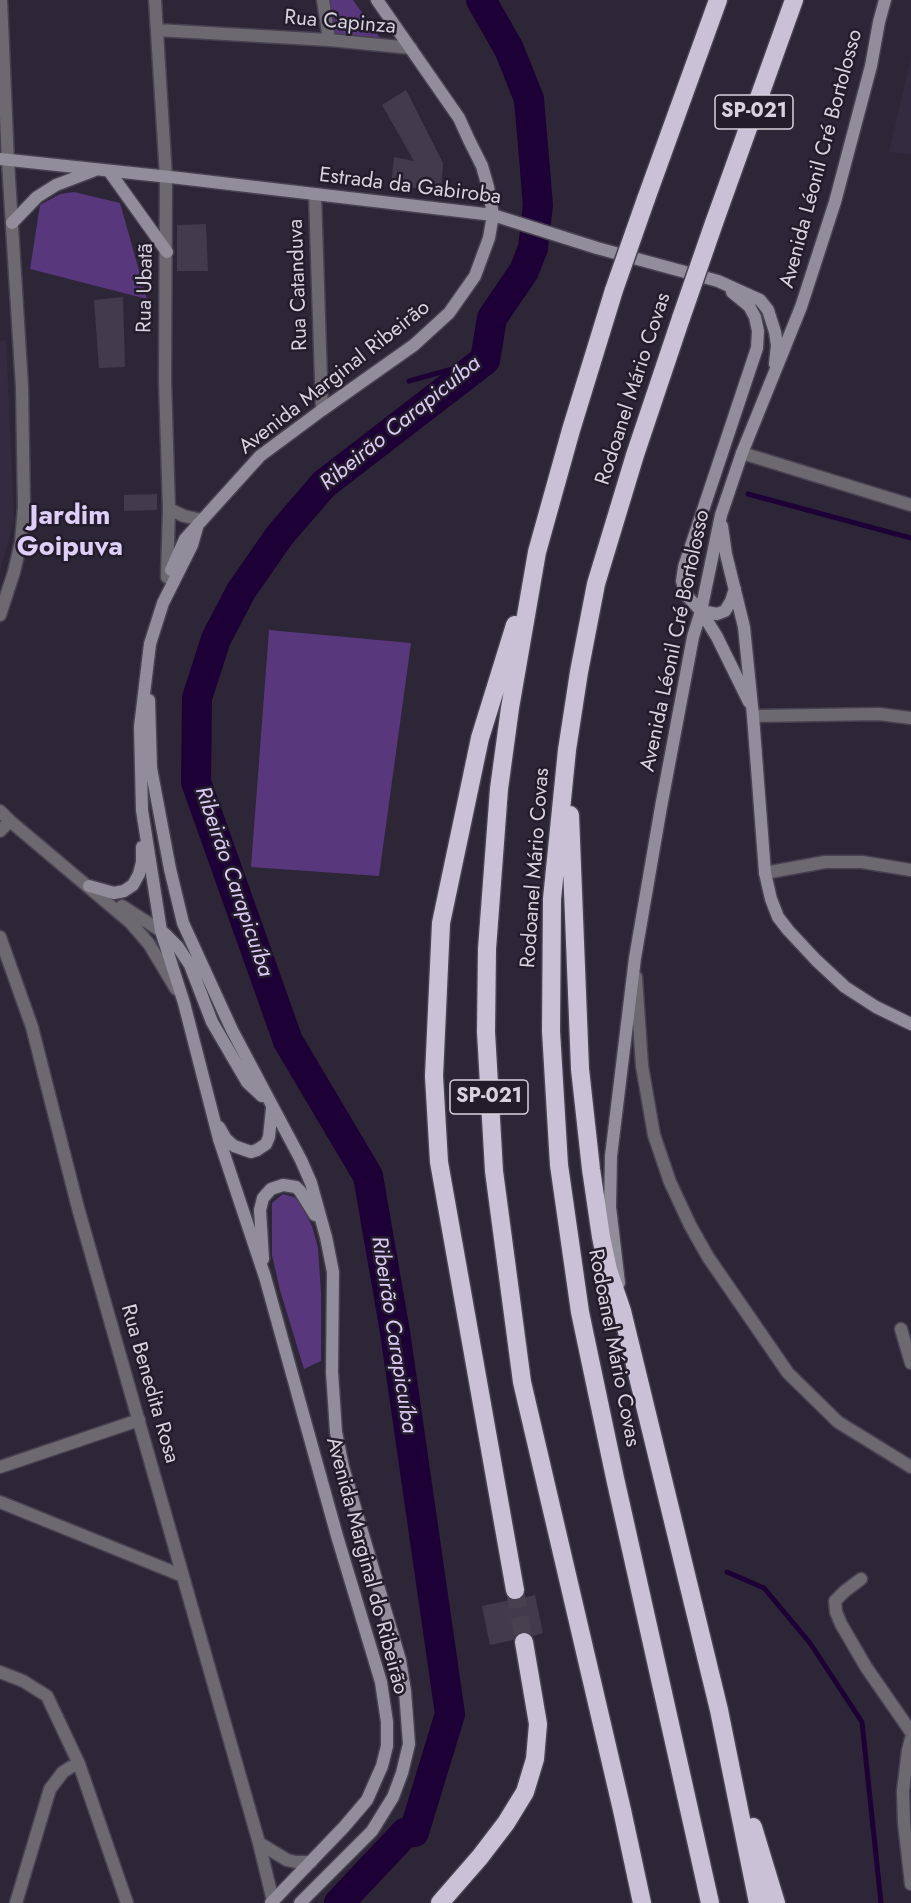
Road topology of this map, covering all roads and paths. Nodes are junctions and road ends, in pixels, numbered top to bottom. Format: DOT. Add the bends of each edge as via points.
graph roads {
  1 [pos="1,0"];
  2 [pos="155,0"];
  3 [pos="323,0"];
  4 [pos="376,0"];
  5 [pos="718,0"];
  6 [pos="794,0"];
  7 [pos="885,0"];
  8 [pos="157,30"];
  9 [pos="329,40"];
  10 [pos="411,48"];
  11 [pos="4,161"];
  12 [pos="104,170"];
  13 [pos="166,177"];
  14 [pos="315,195"];
  15 [pos="493,215"];
  16 [pos="12,223"];
  17 [pos="166,252"];
  18 [pos="718,280"];
  19 [pos="774,377"];
  20 [pos="322,410"];
  21 [pos="742,453"];
  22 [pos="911,505"];
  23 [pos="170,509"];
  24 [pos="721,515"];
  25 [pos="200,522"];
  26 [pos="537,552"];
  27 [pos="167,577"];
  28 [pos="735,589"];
  29 [pos="163,603"];
  30 [pos="701,611"];
  31 [pos="0,612"];
  32 [pos="148,669"];
  33 [pos="753,712"];
  34 [pos="911,718"];
  35 [pos="567,750"];
  36 [pos="142,810"];
  37 [pos="0,811"];
  38 [pos="10,821"];
  39 [pos="0,831"];
  40 [pos="911,870"];
  41 [pos="765,873"];
  42 [pos="91,887"];
  43 [pos="161,931"];
  44 [pos="0,937"];
  45 [pos="635,958"];
  46 [pos="184,1003"];
  47 [pos="911,1024"];
  48 [pos="271,1105"];
  49 [pos="214,1119"];
  50 [pos="326,1237"];
  51 [pos="264,1276"];
  52 [pos="622,1311"];
  53 [pos="901,1329"];
  54 [pos="911,1363"];
  55 [pos="139,1420"];
  56 [pos="0,1467"];
  57 [pos="911,1467"];
  58 [pos="0,1502"];
  59 [pos="183,1576"];
  60 [pos="861,1579"];
  61 [pos="515,1590"];
  62 [pos="524,1642"];
  63 [pos="0,1672"];
  64 [pos="719,1710"];
  65 [pos="911,1732"];
  66 [pos="911,1739"];
  67 [pos="79,1764"];
  68 [pos="908,1820"];
  69 [pos="259,1843"];
  70 [pos="311,1862"];
  71 [pos="911,1884"];
  72 [pos="272,1902"];
  73 [pos="16,1903"];
  74 [pos="128,1903"];
  75 [pos="300,1903"];
  76 [pos="440,1903"];
  77 [pos="642,1903"];
  78 [pos="710,1903"];
  79 [pos="758,1903"];
  80 [pos="776,1903"];
  1 -- 11 [label="street"];
  2 -- 8 [label="street, Rua Ubatã"];
  3 -- 9 [label="street"];
  4 -- 10 [label="main road, Avenida Marginal Ribeirão"];
  5 -- 26 [label="highway, Rodoanel Mário Covas / SP-021, bridge" via="614,290"];
  6 -- 35 [label="highway, Rodoanel Mário Covas / SP-021, bridge" via="635,455 596,584"];
  7 -- 19 [label="main road, Avenida Léonil Cré Bortolosso" via="835,202"];
  8 -- 9 [label="street, Rua Capinza"];
  8 -- 13 [label="street, Rua Ubatã"];
  9 -- 10 [label="street, Rua Capinza"];
  10 -- 15 [label="main road, Avenida Marginal Ribeirão" via="470,140 482,166"];
  11 -- 12 [label="main road, Estrada da Gabiroba"];
  11 -- 16 [label="street"];
  12 -- 13 [label="main road, Estrada da Gabiroba"];
  12 -- 16 [label="main road" via="57,185 37,197"];
  12 -- 17 [label="main road"];
  13 -- 14 [label="main road, Estrada da Gabiroba"];
  13 -- 17 [label="street, Rua Ubatã"];
  14 -- 15 [label="main road, Estrada da Gabiroba"];
  14 -- 20 [label="street, Rua Catanduva"];
  15 -- 18 [label="main road, Estrada da Gabiroba"];
  15 -- 20 [label="main road, Avenida Marginal Ribeirão" via="475,276 449,314 414,345"];
  16 -- 31 [label="street" via="22,387 24,507 21,542"];
  17 -- 23 [label="street, Rua Ubatã" via="165,381"];
  18 -- 19 [label="main road, Estrada da Gabiroba" via="760,300 768,310 776,339"];
  18 -- 30 [label="main road" via="749,306 758,331 757,348 684,567 686,595"];
  19 -- 21 [label="main road, Avenida Léonil Cré Bortolosso"];
  20 -- 25 [label="main road, Avenida Marginal Ribeirão" via="260,456"];
  21 -- 22 [label="street"];
  21 -- 24 [label="main road, Avenida Léonil Cré Bortolosso"];
  23 -- 25 [label="street"];
  23 -- 27 [label="street, Rua Ubatã"];
  24 -- 28 [label="main road"];
  24 -- 30 [label="main road, Avenida Léonil Cré Bortolosso"];
  25 -- 27 [label="main road, Avenida Marginal Ribeirão" via="185,539"];
  25 -- 29 [label="main road"];
  26 -- 61 [label="highway" via="480,738 441,923 434,1076 439,1162"];
  26 -- 77 [label="highway, Rodoanel Mário Covas / SP-021" via="499,789 486,948 486,1032 494,1171 522,1382"];
  27 -- 29 [label="main road, Avenida Marginal Ribeirão"];
  28 -- 30 [label="main road" via="725,611"];
  28 -- 33 [label="main road" via="744,627"];
  29 -- 32 [label="main road" via="150,644"];
  30 -- 33 [label="main road"];
  30 -- 45 [label="main road, Avenida Léonil Cré Bortolosso"];
  32 -- 36 [label="main road, Avenida Marginal do Ribeirão" via="140,727"];
  32 -- 48 [label="main road, Avenida Marginal do Ribeirão" via="151,768 183,923"];
  33 -- 34 [label="street"];
  33 -- 41 [label="main road"];
  35 -- 52 [label="highway" via="582,1080 601,1237"];
  35 -- 78 [label="highway, Rodoanel Mário Covas / SP-021" via="552,899 550,971 559,1165 583,1323"];
  36 -- 42 [label="main road, Avenida Marginal do Ribeirão" via="142,862 133,885 114,893"];
  36 -- 43 [label="main road, Avenida Marginal do Ribeirão"];
  37 -- 38 [label="street"];
  38 -- 39 [label="street"];
  38 -- 42 [label="street"];
  40 -- 41 [label="street" via="862,862 825,862"];
  41 -- 47 [label="main road" via="778,916 816,960 845,987"];
  42 -- 43 [label="street, Avenida Marginal do Ribeirão"];
  42 -- 46 [label="street" via="131,922 149,944"];
  43 -- 46 [label="main road, Avenida Marginal do Ribeirão"];
  43 -- 48 [label="main road, Avenida Marginal do Ribeirão" via="190,965 212,1022 247,1082"];
  44 -- 55 [label="street, Rua Benedita Rosa" via="32,1027 78,1208"];
  45 -- 52 [label="main road, Avenida Léonil Cré Bortolosso" via="611,1156 610,1207"];
  45 -- 57 [label="street" via="642,1066 654,1135 690,1225 788,1373 838,1422"];
  46 -- 49 [label="main road, Avenida Marginal do Ribeirão"];
  48 -- 49 [label="main road, Avenida Marginal do Ribeirão" via="271,1130 266,1144 251,1152 226,1139"];
  48 -- 50 [label="main road, Avenida Marginal do Ribeirão" via="311,1183"];
  49 -- 51 [label="main road, Avenida Marginal do Ribeirão"];
  50 -- 51 [label="main road, Avenida Marginal do Ribeirão" via="296,1187 283,1185 271,1189 260,1210"];
  50 -- 75 [label="main road, Avenida Marginal do Ribeirão" via="333,1272 336,1432 400,1660 408,1744 396,1789 372,1831"];
  51 -- 70 [label="main road, Avenida Marginal do Ribeirão" via="381,1682 387,1722 382,1766 367,1800"];
  52 -- 64 [label="highway"];
  53 -- 54 [label="street"];
  55 -- 56 [label="street"];
  55 -- 59 [label="street, Rua Benedita Rosa"];
  58 -- 59 [label="street"];
  59 -- 69 [label="street, Rua Benedita Rosa"];
  60 -- 65 [label="street" via="835,1601 840,1624"];
  62 -- 76 [label="highway" via="538,1724 536,1759 525,1792 506,1823"];
  63 -- 67 [label="street" via="47,1696"];
  64 -- 79 [label="highway"];
  64 -- 80 [label="highway"];
  66 -- 68 [label="street" via="903,1791"];
  67 -- 73 [label="street" via="63,1772 50,1789"];
  67 -- 74 [label="street"];
  68 -- 71 [label="street"];
  69 -- 70 [label="street" via="287,1860"];
  69 -- 72 [label="street, Rua Benedita Rosa"];
  70 -- 72 [label="main road, Avenida Marginal do Ribeirão"];
}
